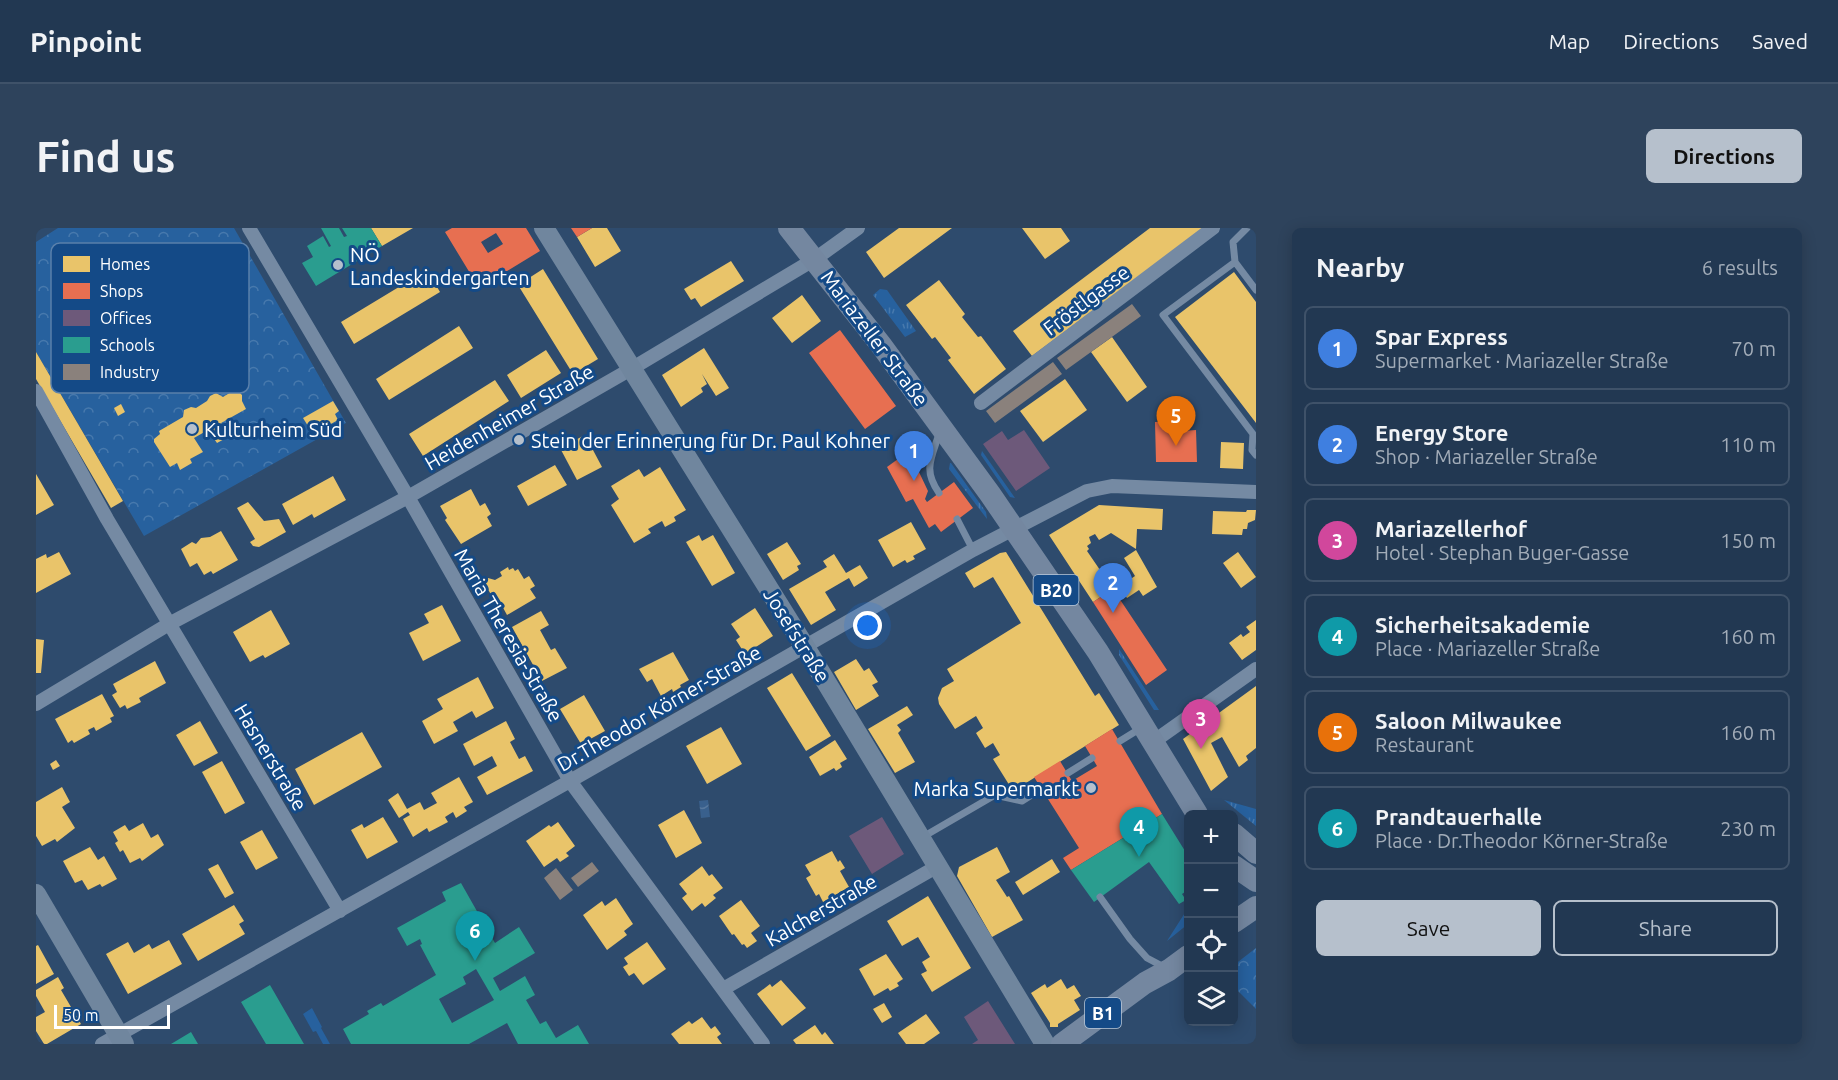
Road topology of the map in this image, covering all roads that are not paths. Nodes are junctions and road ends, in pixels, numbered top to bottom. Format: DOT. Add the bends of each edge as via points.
graph roads {
  1 [pos="249,228"];
  2 [pos="544,228"];
  3 [pos="789,228"];
  4 [pos="858,228"];
  5 [pos="1213,228"];
  6 [pos="1247,228"];
  7 [pos="815,259"];
  8 [pos="1235,262"];
  9 [pos="1256,290"];
  10 [pos="631,369"];
  11 [pos="36,391"];
  12 [pos="981,403"];
  13 [pos="942,426"];
  14 [pos="1256,456"];
  15 [pos="1256,492"];
  16 [pos="939,493"];
  17 [pos="408,497"];
  18 [pos="957,519"];
  19 [pos="1014,528"];
  20 [pos="973,550"];
  21 [pos="169,624"];
  22 [pos="805,647"];
  23 [pos="1256,669"];
  24 [pos="36,704"];
  25 [pos="1154,734"];
  26 [pos="1120,741"];
  27 [pos="1092,758"];
  28 [pos="1068,773"];
  29 [pos="570,781"];
  30 [pos="1041,789"];
  31 [pos="1197,810"];
  32 [pos="921,838"];
  33 [pos="1238,838"];
  34 [pos="1256,853"];
  35 [pos="938,866"];
  36 [pos="1238,869"];
  37 [pos="1256,880"];
  38 [pos="36,894"];
  39 [pos="1100,897"];
  40 [pos="1256,907"];
  41 [pos="340,911"];
  42 [pos="1238,919"];
  43 [pos="1184,959"];
  44 [pos="1169,970"];
  45 [pos="723,989"];
  46 [pos="115,1041"];
  47 [pos="763,1044"];
  48 [pos="1045,1044"];
  49 [pos="1062,1044"];
  1 -- 17 [label="street, Maria Theresia-Straße"];
  2 -- 10 [label="street, Josefstraße"];
  3 -- 7 [label="main road, Mariazeller Straße / B20"];
  4 -- 7 [label="street, Heidenheimer Straße"];
  5 -- 12 [label="street, Fröstlgasse"];
  6 -- 8 [label="lane" via="1233,242"];
  7 -- 10 [label="street, Heidenheimer Straße"];
  7 -- 13 [label="main road, Mariazeller Straße / B20"];
  8 -- 9 [label="lane"];
  8 -- 14 [label="lane" via="1163,315 1253,434 1252,450"];
  10 -- 17 [label="street, Heidenheimer Straße"];
  10 -- 22 [label="street, Josefstraße"];
  11 -- 21 [label="street"];
  13 -- 16 [label="lane" via="929,464"];
  13 -- 19 [label="main road, Mariazeller Straße / B20"];
  15 -- 19 [label="street, Dr.Theodor Körner-Straße" via="1112,486 1087,491"];
  17 -- 21 [label="street, Heidenheimer Straße"];
  17 -- 29 [label="street, Maria Theresia-Straße"];
  18 -- 20 [label="lane"];
  19 -- 20 [label="street, Dr.Theodor Körner-Straße"];
  19 -- 25 [label="main road, Mariazeller Straße / B20"];
  20 -- 22 [label="street, Dr.Theodor Körner-Straße"];
  21 -- 24 [label="street, Heidenheimer Straße"];
  21 -- 41 [label="street, Hasnerstraße"];
  22 -- 29 [label="street, Dr.Theodor Körner-Straße"];
  22 -- 32 [label="street, Josefstraße"];
  23 -- 25 [label="street"];
  25 -- 26 [label="lane"];
  25 -- 31 [label="main road, Mariazeller Straße / B20"];
  27 -- 28 [label="lane"];
  29 -- 41 [label="street, Dr.Theodor Körner-Straße"];
  29 -- 45 [label="street, Maria Theresia-Straße"];
  30 -- 32 [label="lane" via="1022,801 995,795"];
  32 -- 35 [label="street, Josefstraße"];
  33 -- 34 [label="main road"];
  35 -- 45 [label="street, Kalcherstraße"];
  35 -- 48 [label="street, Josefstraße"];
  36 -- 37 [label="main road"];
  38 -- 46 [label="street"];
  39 -- 44 [label="lane" via="1147,958"];
  40 -- 42 [label="main road"];
  41 -- 46 [label="street, Dr.Theodor Körner-Straße"];
  43 -- 44 [label="main road, B1"];
  44 -- 49 [label="main road, B1"];
  45 -- 47 [label="street, Maria Theresia-Straße"];
}
